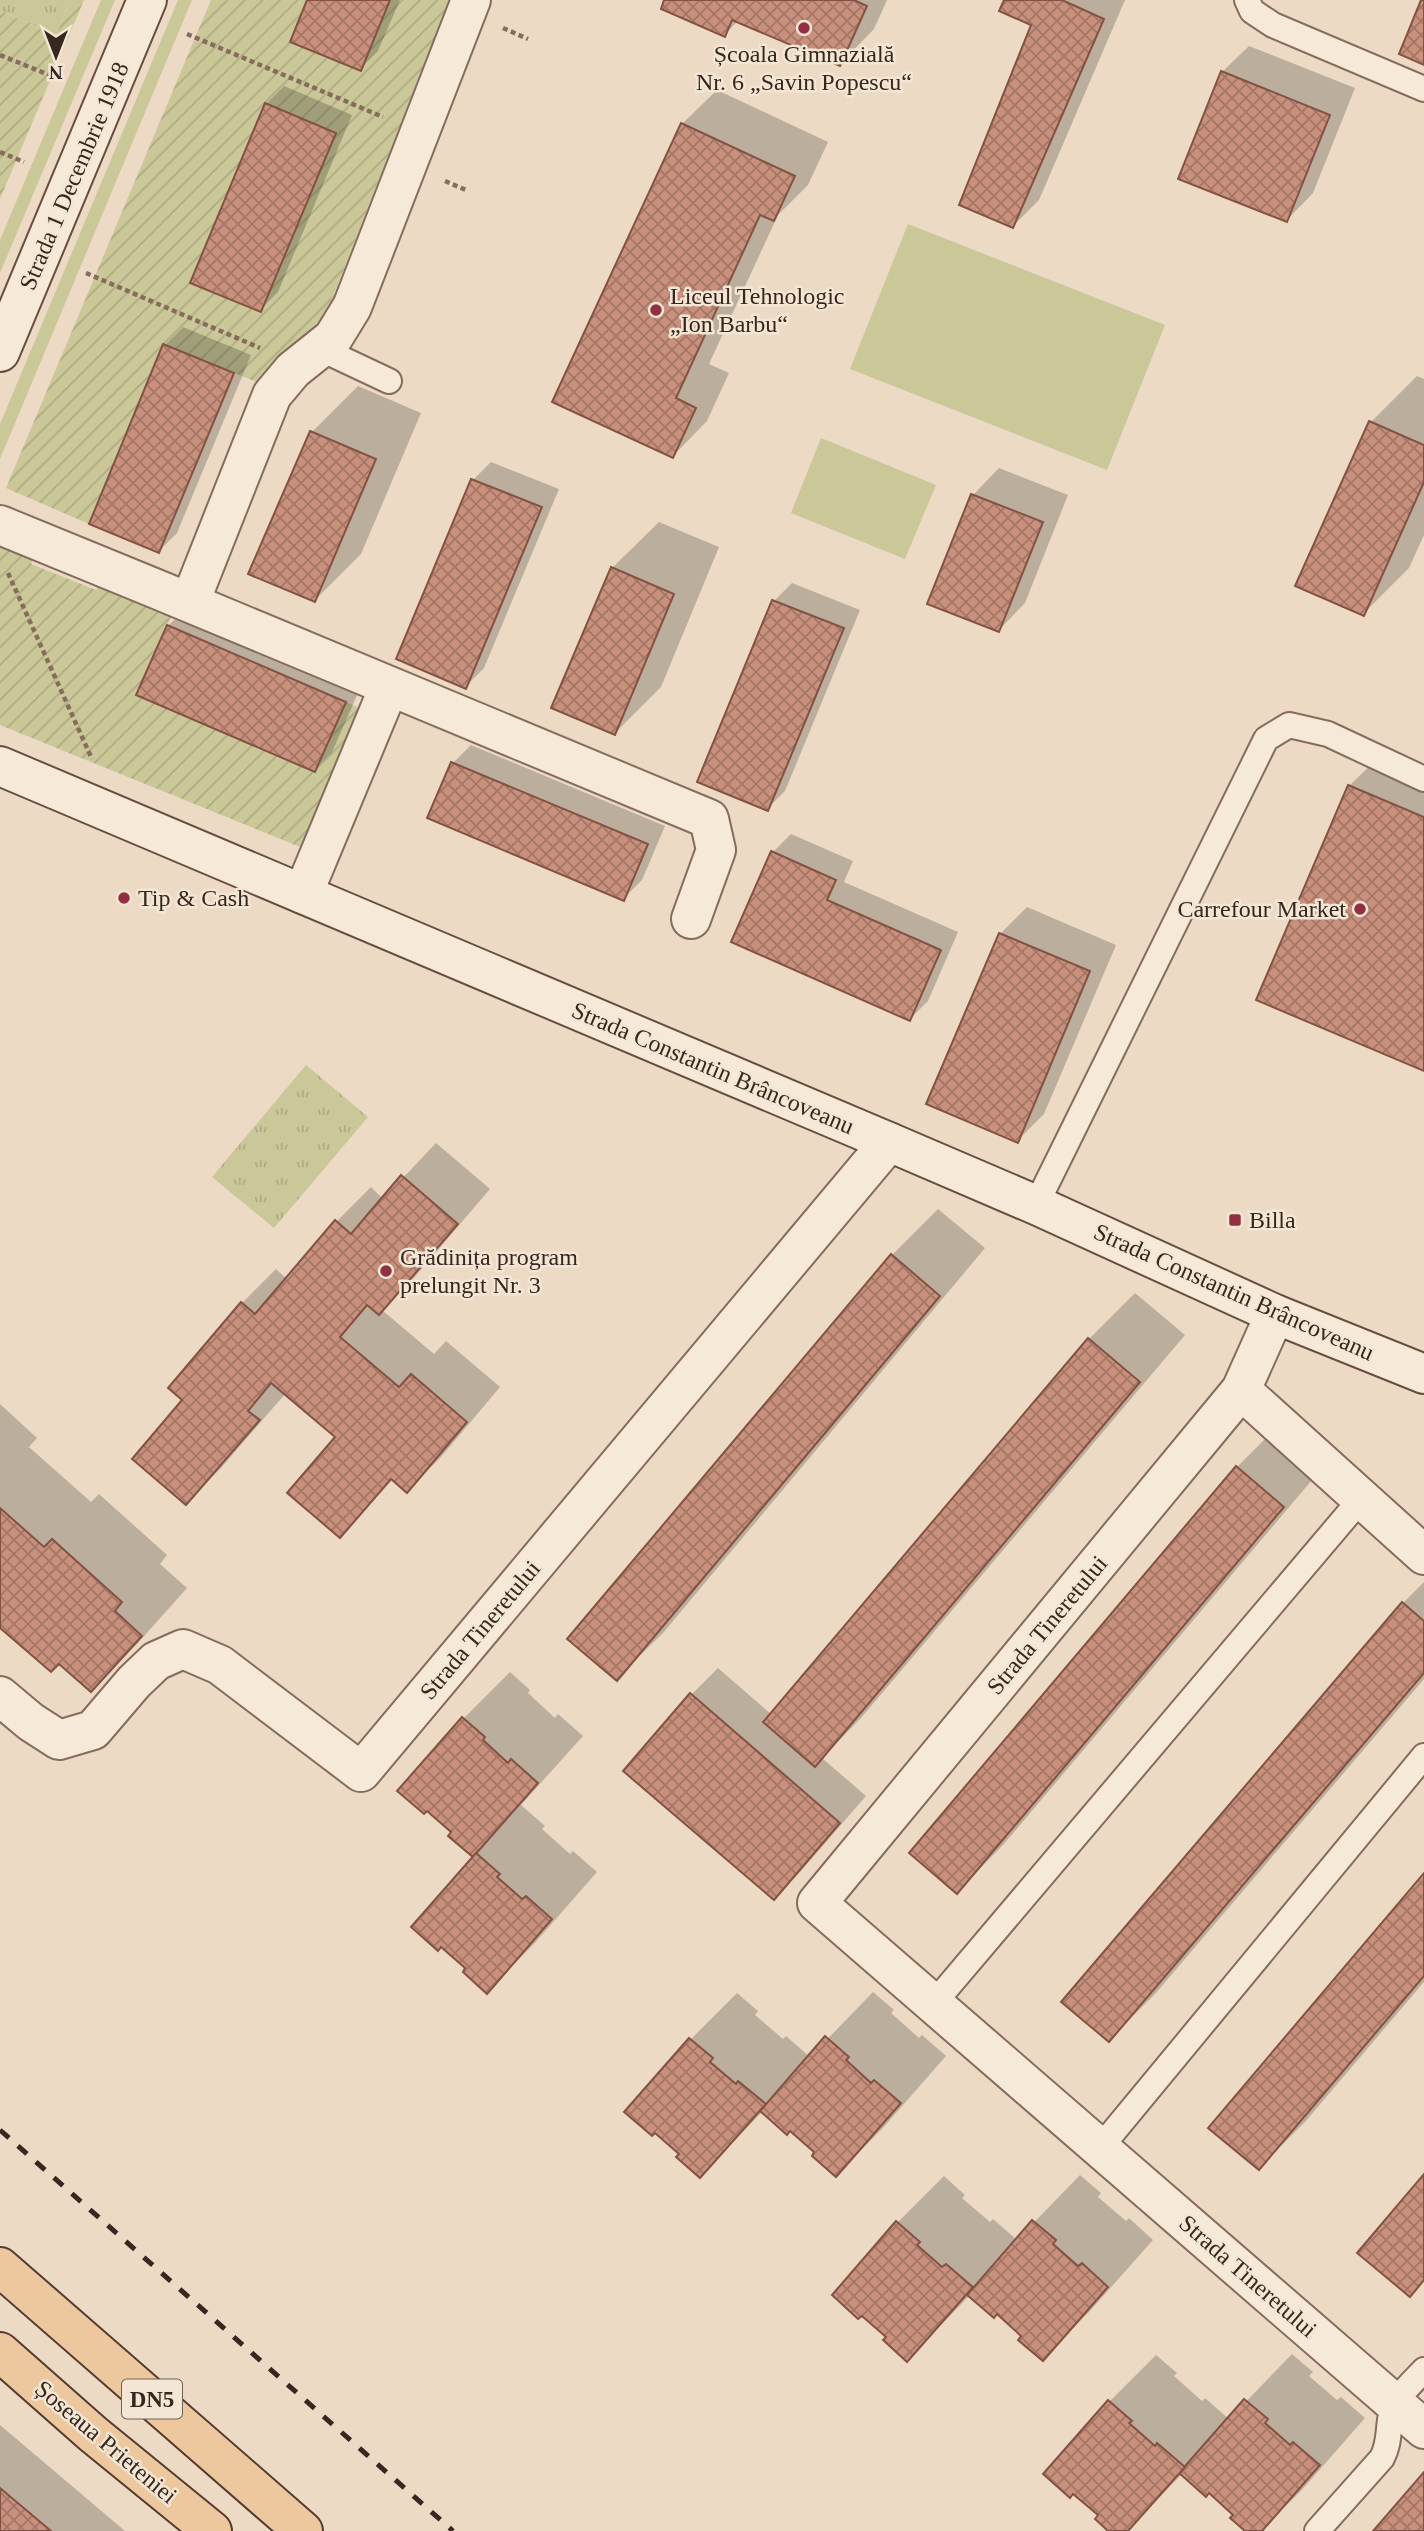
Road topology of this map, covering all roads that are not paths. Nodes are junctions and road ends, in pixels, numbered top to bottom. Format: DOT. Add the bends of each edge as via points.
graph roads {
  1 [pos="147,0"];
  2 [pos="471,0"];
  3 [pos="1247,0"];
  4 [pos="1424,89"];
  5 [pos="0,352"];
  6 [pos="310,357"];
  7 [pos="389,381"];
  8 [pos="0,525"];
  9 [pos="190,602"];
  10 [pos="389,687"];
  11 [pos="0,766"];
  12 [pos="1424,779"];
  13 [pos="303,894"];
  14 [pos="691,919"];
  15 [pos="889,1142"];
  16 [pos="1035,1205"];
  17 [pos="1275,1314"];
  18 [pos="1424,1374"];
  19 [pos="1241,1390"];
  20 [pos="1361,1499"];
  21 [pos="1424,1555"];
  22 [pos="0,1696"];
  23 [pos="1424,1756"];
  24 [pos="935,2002"];
  25 [pos="1100,2148"];
  26 [pos="0,2267"];
  27 [pos="0,2352"];
  28 [pos="1424,2370"];
  29 [pos="1395,2404"];
  30 [pos="1424,2429"];
  31 [pos="212,2531"];
  32 [pos="303,2531"];
  33 [pos="1317,2531"];
  1 -- 5 [label="street, Strada 1 Decembrie 1918"];
  2 -- 6 [label="street" via="352,307 333,338"];
  3 -- 4 [label="lane" via="1252,11 1272,25"];
  6 -- 7 [label="lane"];
  6 -- 9 [label="street" via="282,382 265,409"];
  8 -- 9 [label="street"];
  9 -- 10 [label="street"];
  10 -- 13 [label="street"];
  10 -- 14 [label="street" via="709,819 716,850"];
  11 -- 13 [label="street, Strada Constantin Brâncoveanu"];
  12 -- 16 [label="lane" via="1328,734 1289,725 1266,739"];
  13 -- 15 [label="street, Strada Constantin Brâncoveanu"];
  15 -- 16 [label="street, Strada Constantin Brâncoveanu"];
  15 -- 22 [label="street, Strada Tineretului" via="361,1772 220,1665 183,1649 156,1661 93,1730 60,1741"];
  16 -- 17 [label="street, Strada Constantin Brâncoveanu"];
  17 -- 18 [label="street, Strada Constantin Brâncoveanu"];
  17 -- 19 [label="street, Strada Tineretului"];
  19 -- 20 [label="street"];
  19 -- 24 [label="street, Strada Tineretului" via="817,1903"];
  20 -- 21 [label="street"];
  20 -- 24 [label="lane"];
  23 -- 25 [label="lane"];
  24 -- 25 [label="street, Strada Tineretului"];
  25 -- 29 [label="street, Strada Tineretului"];
  26 -- 32 [label="main road, DN5"];
  27 -- 31 [label="main road, Șoseaua Prieteniei / DN5"];
  28 -- 29 [label="lane"];
  29 -- 30 [label="street, Strada Tineretului"];
  29 -- 33 [label="lane" via="1382,2458"];
}
